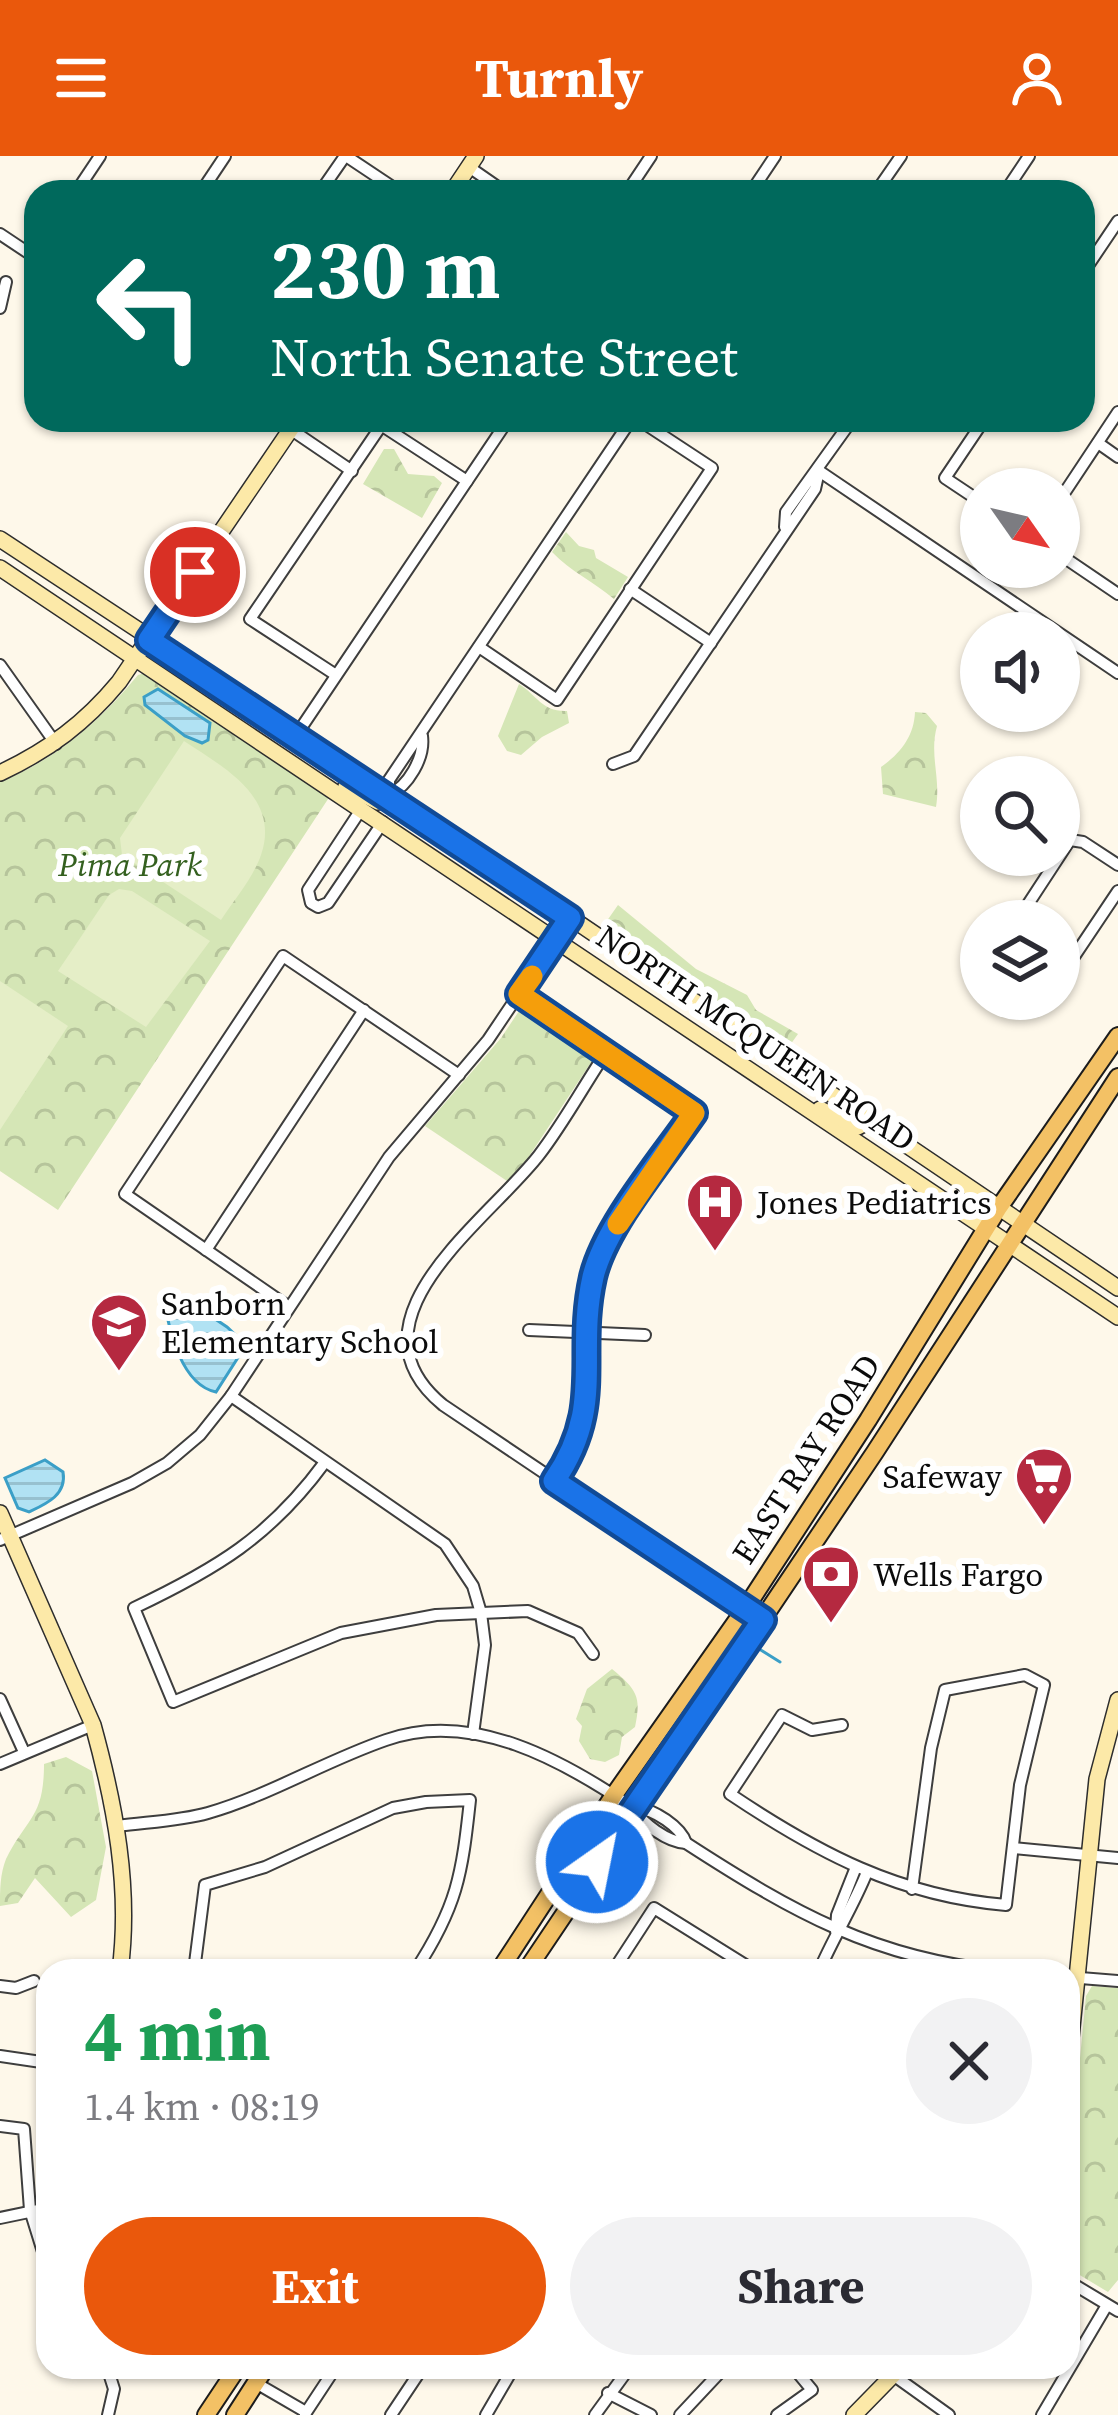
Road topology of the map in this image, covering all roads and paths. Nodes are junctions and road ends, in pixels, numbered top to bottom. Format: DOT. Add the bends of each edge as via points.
graph roads {
  1 [pos="345,156"];
  2 [pos="382,180"];
  3 [pos="1118,221"];
  4 [pos="1095,255"];
  5 [pos="6,282"];
  6 [pos="0,308"];
  7 [pos="1118,412"];
  8 [pos="282,432"];
  9 [pos="300,432"];
  10 [pos="377,432"];
  11 [pos="397,432"];
  12 [pos="500,432"];
  13 [pos="627,432"];
  14 [pos="654,432"];
  15 [pos="842,432"];
  16 [pos="977,432"];
  17 [pos="1098,443"];
  18 [pos="1118,457"];
  19 [pos="1080,470"];
  20 [pos="352,471"];
  21 [pos="819,471"];
  22 [pos="467,481"];
  23 [pos="960,488"];
  24 [pos="0,539"];
  25 [pos="0,568"];
  26 [pos="1080,568"];
  27 [pos="630,589"];
  28 [pos="1118,594"];
  29 [pos="149,640"];
  30 [pos="711,644"];
  31 [pos="479,646"];
  32 [pos="136,659"];
  33 [pos="0,665"];
  34 [pos="1118,673"];
  35 [pos="336,675"];
  36 [pos="297,734"];
  37 [pos="56,744"];
  38 [pos="613,764"];
  39 [pos="0,773"];
  40 [pos="332,788"];
  41 [pos="388,795"];
  42 [pos="362,808"];
  43 [pos="383,822"];
  44 [pos="1118,865"];
  45 [pos="1118,891"];
  46 [pos="1031,900"];
  47 [pos="570,918"];
  48 [pos="557,939"];
  49 [pos="1080,948"];
  50 [pos="519,994"];
  51 [pos="364,1010"];
  52 [pos="1118,1036"];
  53 [pos="605,1054"];
  54 [pos="459,1075"];
  55 [pos="1118,1077"];
  56 [pos="784,1094"];
  57 [pos="869,1120"];
  58 [pos="998,1209"];
  59 [pos="1020,1223"];
  60 [pos="984,1230"];
  61 [pos="1007,1244"];
  62 [pos="206,1250"];
  63 [pos="1118,1288"];
  64 [pos="289,1307"];
  65 [pos="1118,1317"];
  66 [pos="529,1330"];
  67 [pos="588,1332"];
  68 [pos="645,1334"];
  69 [pos="909,1354"];
  70 [pos="231,1396"];
  71 [pos="875,1452"];
  72 [pos="325,1462"];
  73 [pos="554,1481"];
  74 [pos="0,1513"];
  75 [pos="5,1538"];
  76 [pos="745,1609"];
  77 [pos="482,1613"];
  78 [pos="763,1620"];
  79 [pos="593,1654"];
  80 [pos="0,1699"];
  81 [pos="1118,1700"];
  82 [pos="93,1725"];
  83 [pos="842,1725"];
  84 [pos="473,1734"];
  85 [pos="24,1752"];
  86 [pos="0,1764"];
  87 [pos="614,1796"];
  88 [pos="633,1808"];
  89 [pos="118,1826"];
  90 [pos="1013,1848"];
  91 [pos="1087,1855"];
  92 [pos="1118,1858"];
  93 [pos="861,1870"];
  94 [pos="912,1889"];
  95 [pos="836,1931"];
  96 [pos="120,1959"];
  97 [pos="196,1959"];
  98 [pos="422,1959"];
  99 [pos="507,1959"];
  100 [pos="534,1959"];
  101 [pos="621,1959"];
  102 [pos="726,1959"];
  103 [pos="824,1959"];
  104 [pos="928,1959"];
  105 [pos="1074,1959"];
  106 [pos="1080,1978"];
  107 [pos="34,1981"];
  108 [pos="1118,1981"];
  109 [pos="0,1986"];
  110 [pos="0,2056"];
  111 [pos="36,2061"];
  112 [pos="0,2126"];
  113 [pos="36,2209"];
  114 [pos="30,2210"];
  115 [pos="0,2218"];
  116 [pos="36,2229"];
  117 [pos="1080,2288"];
  118 [pos="1113,2308"];
  119 [pos="1080,2350"];
  120 [pos="111,2379"];
  121 [pos="228,2379"];
  122 [pos="258,2379"];
  123 [pos="265,2379"];
  124 [pos="328,2379"];
  125 [pos="415,2379"];
  126 [pos="507,2379"];
  127 [pos="620,2379"];
  128 [pos="714,2379"];
  129 [pos="803,2379"];
  130 [pos="884,2379"];
  131 [pos="905,2379"];
  132 [pos="1061,2379"];
  133 [pos="608,2393"];
  134 [pos="303,2414"];
  135 [pos="108,2415"];
  136 [pos="206,2415"];
  137 [pos="235,2415"];
  138 [pos="391,2415"];
  139 [pos="486,2415"];
  140 [pos="595,2415"];
  141 [pos="651,2415"];
  142 [pos="680,2415"];
  143 [pos="777,2415"];
  144 [pos="854,2415"];
  145 [pos="950,2415"];
  146 [pos="1042,2415"];
  1 -- 2 [label="street"];
  3 -- 4 [label="street"];
  5 -- 6 [label="street"];
  7 -- 17 [label="street"];
  8 -- 29 [label="main road"];
  9 -- 20 [label="street"];
  10 -- 20 [label="street"];
  11 -- 22 [label="street"];
  12 -- 22 [label="street"];
  13 -- 31 [label="street"];
  14 -- 27 [label="street" via="712,468"];
  15 -- 21 [label="street"];
  16 -- 23 [label="street" via="946,478"];
  17 -- 18 [label="street"];
  17 -- 19 [label="street"];
  20 -- 35 [label="street" via="250,619"];
  21 -- 30 [label="street" via="815,489"];
  21 -- 34 [label="street"];
  22 -- 35 [label="street"];
  24 -- 29 [label="main road, NORTH MCQUEEN ROAD"];
  25 -- 32 [label="main road, NORTH MCQUEEN ROAD"];
  26 -- 28 [label="street"];
  27 -- 30 [label="street"];
  27 -- 31 [label="street" via="557,700"];
  29 -- 32 [label="main road"];
  29 -- 36 [label="main road, NORTH MCQUEEN ROAD"];
  30 -- 38 [label="street" via="634,756"];
  31 -- 41 [label="street" via="422,736 423,755"];
  32 -- 37 [label="main road"];
  32 -- 40 [label="main road, NORTH MCQUEEN ROAD"];
  33 -- 37 [label="street"];
  35 -- 36 [label="street"];
  36 -- 41 [label="main road, NORTH MCQUEEN ROAD"];
  37 -- 39 [label="main road"];
  40 -- 41 [label="main road" via="343,785 378,802"];
  40 -- 42 [label="main road, NORTH MCQUEEN ROAD"];
  41 -- 47 [label="main road, NORTH MCQUEEN ROAD"];
  42 -- 43 [label="main road, NORTH MCQUEEN ROAD"];
  42 -- 43 [label="street" via="308,890 311,903 328,904"];
  43 -- 48 [label="main road, NORTH MCQUEEN ROAD"];
  44 -- 46 [label="street" via="1070,840"];
  45 -- 49 [label="street"];
  47 -- 48 [label="street"];
  47 -- 57 [label="main road, NORTH MCQUEEN ROAD"];
  48 -- 50 [label="street"];
  48 -- 56 [label="main road, NORTH MCQUEEN ROAD"];
  50 -- 53 [label="street"];
  50 -- 54 [label="street"];
  51 -- 54 [label="street"];
  51 -- 62 [label="street"];
  51 -- 62 [label="street" via="283,956 125,1194"];
  52 -- 58 [label="main road, EAST RAY ROAD"];
  53 -- 67 [label="street" via="694,1113 610,1235 592,1281"];
  53 -- 73 [label="street" via="539,1154 448,1252 408,1324 408,1355 426,1391"];
  54 -- 64 [label="street" via="389,1156"];
  55 -- 59 [label="main road, EAST RAY ROAD"];
  56 -- 57 [label="main road" via="858,1126"];
  56 -- 60 [label="main road, NORTH MCQUEEN ROAD"];
  57 -- 58 [label="main road, NORTH MCQUEEN ROAD"];
  58 -- 59 [label="main road, NORTH MCQUEEN ROAD"];
  58 -- 60 [label="main road, EAST RAY ROAD"];
  59 -- 61 [label="main road, EAST RAY ROAD"];
  59 -- 63 [label="main road, NORTH MCQUEEN ROAD"];
  60 -- 61 [label="main road, NORTH MCQUEEN ROAD"];
  60 -- 69 [label="main road, EAST RAY ROAD"];
  61 -- 65 [label="main road, NORTH MCQUEEN ROAD"];
  61 -- 71 [label="main road, EAST RAY ROAD"];
  62 -- 64 [label="street"];
  64 -- 70 [label="street"];
  66 -- 67 [label="street"];
  67 -- 68 [label="street"];
  67 -- 73 [label="street" via="582,1431"];
  69 -- 71 [label="main road"];
  69 -- 76 [label="main road, EAST RAY ROAD"];
  70 -- 72 [label="street"];
  70 -- 75 [label="street" via="167,1463"];
  71 -- 78 [label="main road, EAST RAY ROAD"];
  72 -- 77 [label="street" via="445,1544"];
  72 -- 77 [label="street" via="240,1552 134,1608 173,1702 341,1633"];
  73 -- 76 [label="street"];
  74 -- 75 [label="main road"];
  75 -- 82 [label="main road"];
  76 -- 78 [label="street"];
  76 -- 87 [label="main road, EAST RAY ROAD"];
  77 -- 79 [label="street" via="552,1618"];
  77 -- 84 [label="street"];
  78 -- 88 [label="main road, EAST RAY ROAD"];
  80 -- 85 [label="street"];
  81 -- 91 [label="main road"];
  82 -- 85 [label="street"];
  82 -- 89 [label="main road"];
  83 -- 93 [label="street" via="812,1730 782,1714 730,1795"];
  84 -- 87 [label="street" via="529,1749"];
  84 -- 89 [label="street" via="392,1738 202,1815"];
  85 -- 86 [label="street"];
  87 -- 88 [label="street"];
  87 -- 99 [label="main road, EAST RAY ROAD"];
  88 -- 95 [label="street" via="645,1808 683,1832 686,1843"];
  88 -- 100 [label="main road, EAST RAY ROAD"];
  89 -- 96 [label="main road"];
  90 -- 91 [label="street"];
  90 -- 94 [label="street" via="1006,1905"];
  90 -- 94 [label="street" via="1044,1685 1025,1676 945,1690"];
  91 -- 92 [label="street"];
  91 -- 105 [label="main road"];
  93 -- 94 [label="street"];
  93 -- 95 [label="street"];
  95 -- 103 [label="street"];
  95 -- 104 [label="street"];
  97 -- 98 [label="street" via="205,1885 265,1867 393,1808 470,1801 463,1874"];
  101 -- 102 [label="street" via="654,1908"];
  106 -- 108 [label="street"];
  107 -- 109 [label="street"];
  110 -- 111 [label="street"];
  112 -- 114 [label="street" via="24,2129"];
  113 -- 114 [label="street"];
  114 -- 115 [label="street"];
  114 -- 116 [label="street"];
  117 -- 118 [label="street"];
  118 -- 119 [label="street"];
  120 -- 135 [label="street"];
  121 -- 136 [label="main road"];
  122 -- 137 [label="main road"];
  123 -- 134 [label="street"];
  124 -- 134 [label="street"];
  125 -- 138 [label="street"];
  126 -- 139 [label="street"];
  127 -- 133 [label="street"];
  128 -- 142 [label="street"];
  129 -- 143 [label="street" via="812,2390"];
  130 -- 144 [label="main road"];
  131 -- 145 [label="street"];
  132 -- 146 [label="street"];
  133 -- 140 [label="street"];
  133 -- 141 [label="street"];
}
